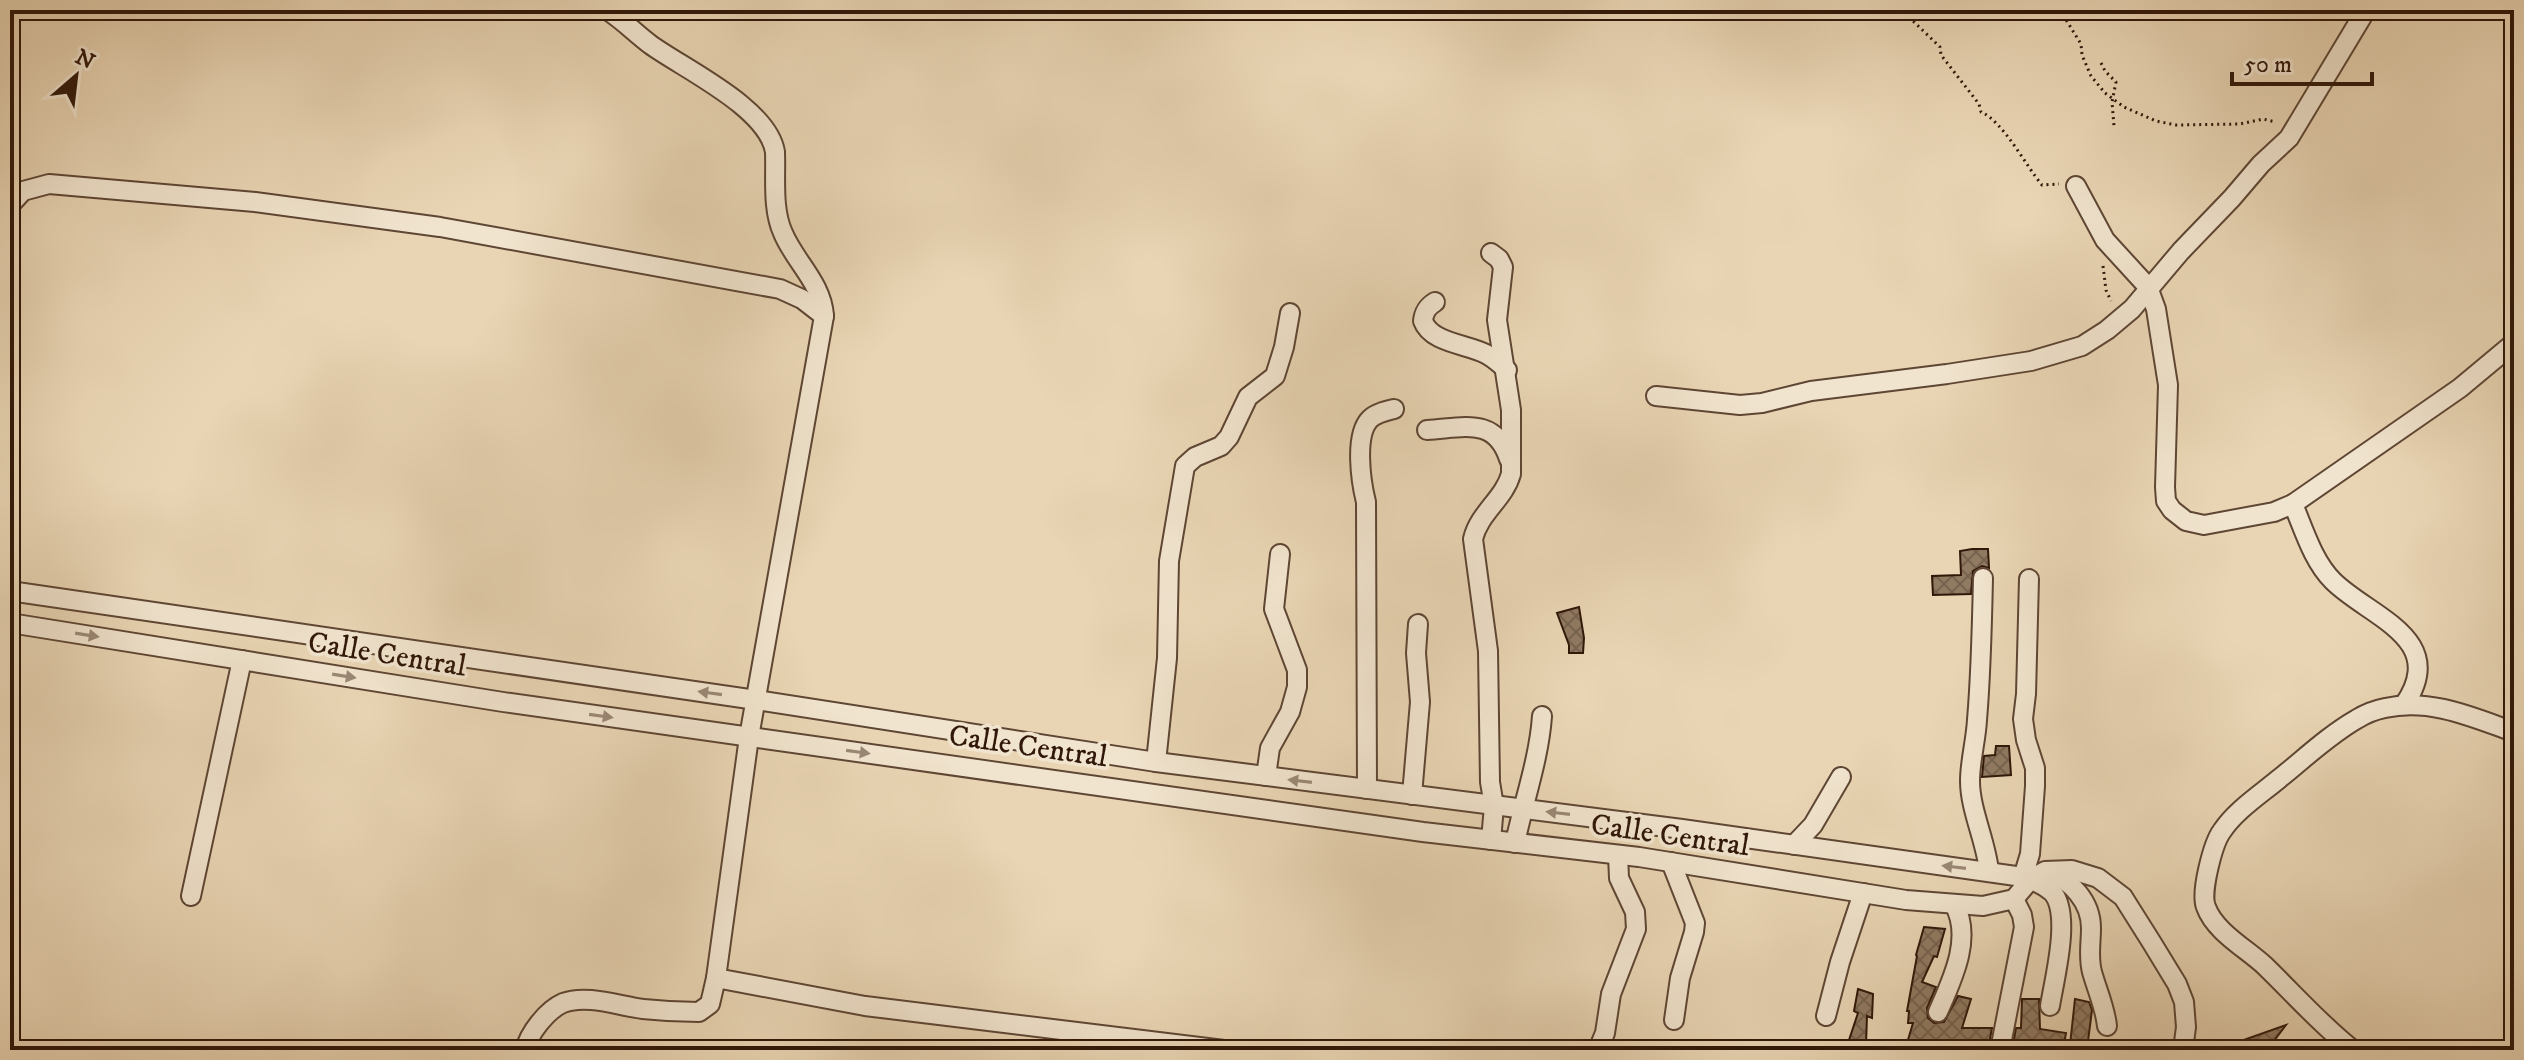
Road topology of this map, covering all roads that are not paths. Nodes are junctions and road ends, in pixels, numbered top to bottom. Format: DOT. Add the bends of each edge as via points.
graph roads {
  1 [pos="607,10"];
  2 [pos="2366,10"];
  3 [pos="2069,185"];
  4 [pos="10,205"];
  5 [pos="1491,253"];
  6 [pos="2148,287"];
  7 [pos="1435,302"];
  8 [pos="1290,313"];
  9 [pos="824,316"];
  10 [pos="2514,343"];
  11 [pos="1507,370"];
  12 [pos="1656,396"];
  13 [pos="1394,409"];
  14 [pos="1427,430"];
  15 [pos="1511,465"];
  16 [pos="2293,504"];
  17 [pos="1280,554"];
  18 [pos="1983,578"];
  19 [pos="2029,579"];
  20 [pos="10,591"];
  21 [pos="10,623"];
  22 [pos="1418,624"];
  23 [pos="242,660"];
  24 [pos="756,700"];
  25 [pos="2404,705"];
  26 [pos="1542,716"];
  27 [pos="2514,732"];
  28 [pos="749,737"];
  29 [pos="1156,762"];
  30 [pos="1266,776"];
  31 [pos="1841,777"];
  32 [pos="1367,789"];
  33 [pos="1412,795"];
  34 [pos="1494,806"];
  35 [pos="1522,809"];
  36 [pos="1491,840"];
  37 [pos="1515,843"];
  38 [pos="1794,845"];
  39 [pos="1618,855"];
  40 [pos="1671,862"];
  41 [pos="1989,871"];
  42 [pos="2033,876"];
  43 [pos="1863,893"];
  44 [pos="191,896"];
  45 [pos="2014,899"];
  46 [pos="1954,904"];
  47 [pos="716,978"];
  48 [pos="2050,1006"];
  49 [pos="1938,1012"];
  50 [pos="1826,1016"];
  51 [pos="1674,1020"];
  52 [pos="2107,1026"];
  53 [pos="525,1050"];
  54 [pos="1224,1050"];
  55 [pos="1598,1050"];
  56 [pos="2000,1050"];
  57 [pos="2183,1050"];
  58 [pos="2353,1050"];
  1 -- 9 [label="street" via="751,112 767,130 775,152 779,222 819,291"];
  2 -- 6 [label="street" via="2289,138"];
  3 -- 6 [label="street" via="2105,240"];
  4 -- 9 [label="street" via="23,191 49,184 424,224 780,289"];
  5 -- 11 [label="street" via="1503,267 1497,320"];
  6 -- 12 [label="street" via="2107,330 2055,355 1751,404"];
  6 -- 16 [label="street" via="2168,385 2164,476 2172,510 2186,521 2204,525"];
  7 -- 11 [label="street" via="1424,314 1430,333 1484,352"];
  8 -- 29 [label="street" via="1275,376 1248,397 1221,446 1185,466 1169,561 1167,658"];
  9 -- 24 [label="street"];
  10 -- 16 [label="street" via="2460,388"];
  11 -- 15 [label="street"];
  13 -- 32 [label="street" via="1371,418 1361,437"];
  14 -- 15 [label="street" via="1492,431"];
  15 -- 34 [label="street" via="1509,483 1473,539 1488,651"];
  16 -- 25 [label="street" via="2330,578 2402,632 2416,659 2414,690"];
  17 -- 30 [label="street" via="1274,609 1297,670 1297,687 1270,748"];
  18 -- 41 [label="street" via="1982,657 1970,779"];
  19 -- 42 [label="street" via="2023,719 2035,768"];
  24 -- 20 [label="street, Calle Central, one-way"];
  21 -- 23 [label="street, Calle Central, one-way"];
  22 -- 33 [label="street" via="1420,702"];
  23 -- 28 [label="street, Calle Central, one-way"];
  23 -- 44 [label="street"];
  24 -- 28 [label="street"];
  24 -- 29 [label="street, Calle Central"];
  25 -- 27 [label="street" via="2446,709"];
  25 -- 58 [label="street" via="2358,718 2235,816 2215,844 2204,895 2214,921"];
  26 -- 35 [label="street" via="1536,764"];
  28 -- 36 [label="street, Calle Central, one-way"];
  28 -- 47 [label="street"];
  29 -- 30 [label="street, Calle Central"];
  32 -- 30 [label="street, Calle Central, one-way"];
  31 -- 38 [label="street" via="1813,825"];
  32 -- 33 [label="street, Calle Central"];
  33 -- 34 [label="street, Calle Central"];
  34 -- 35 [label="street, Calle Central"];
  34 -- 36 [label="street"];
  35 -- 37 [label="street"];
  38 -- 35 [label="street, Calle Central, one-way"];
  36 -- 37 [label="street, Calle Central"];
  37 -- 39 [label="street, Calle Central"];
  41 -- 38 [label="street, Calle Central, one-way"];
  39 -- 40 [label="street, Calle Central"];
  39 -- 55 [label="street" via="1619,878 1635,912 1636,929 1611,994"];
  40 -- 43 [label="street, Calle Central"];
  40 -- 51 [label="street" via="1695,923"];
  41 -- 42 [label="street, Calle Central"];
  42 -- 45 [label="street"];
  42 -- 48 [label="street" via="2056,899 2061,918"];
  42 -- 52 [label="street" via="2067,882 2087,909 2091,972"];
  42 -- 57 [label="street, Calle Central" via="2072,870 2098,878 2123,897 2177,984 2184,1002"];
  43 -- 46 [label="street, Calle Central"];
  43 -- 50 [label="street"];
  45 -- 46 [label="street, Calle Central" via="1983,906"];
  45 -- 56 [label="street" via="2024,927"];
  46 -- 49 [label="street" via="1961,920 1960,951"];
  47 -- 53 [label="street" via="710,1004 699,1012 582,1000 562,1004 546,1016"];
  47 -- 54 [label="street" via="865,1006"];
}
